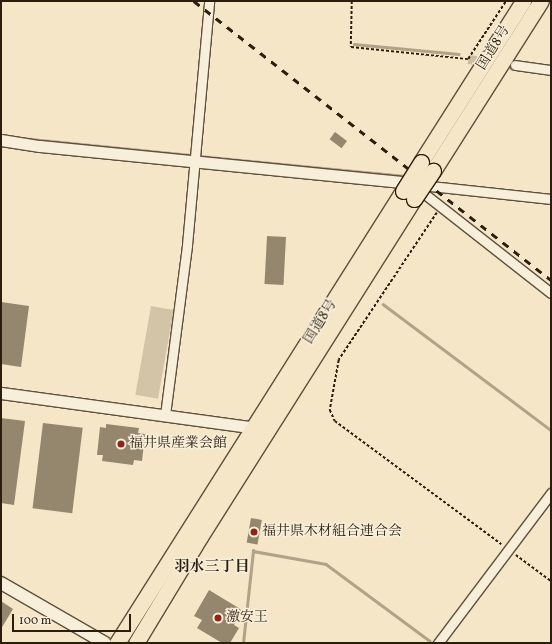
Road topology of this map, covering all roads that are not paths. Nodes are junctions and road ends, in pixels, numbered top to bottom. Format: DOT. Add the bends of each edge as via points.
graph roads {
  1 [pos="208,1"];
  2 [pos="524,1"];
  3 [pos="541,1"];
  4 [pos="514,65"];
  5 [pos="551,70"];
  6 [pos="1,140"];
  7 [pos="195,161"];
  8 [pos="427,167"];
  9 [pos="409,191"];
  10 [pos="551,199"];
  11 [pos="551,293"];
  12 [pos="1,393"];
  13 [pos="165,415"];
  14 [pos="255,428"];
  15 [pos="551,493"];
  16 [pos="1,583"];
  17 [pos="105,643"];
  18 [pos="118,643"];
  19 [pos="136,643"];
  20 [pos="438,643"];
  1 -- 7 [label="street"];
  2 -- 8 [label="highway, 国道8号"];
  3 -- 8 [label="highway, 国道8号"];
  4 -- 5 [label="street"];
  6 -- 7 [label="street"];
  7 -- 9 [label="street"];
  7 -- 13 [label="street" via="187,246"];
  8 -- 9 [label="highway, 国道8号, bridge"];
  9 -- 10 [label="street" via="432,187"];
  9 -- 11 [label="street" via="441,207"];
  9 -- 14 [label="highway, 国道8号"];
  9 -- 19 [label="highway, 国道8号"];
  12 -- 13 [label="street"];
  13 -- 14 [label="street"];
  14 -- 18 [label="highway, 国道8号"];
  15 -- 20 [label="street"];
  16 -- 17 [label="main road"];
}
